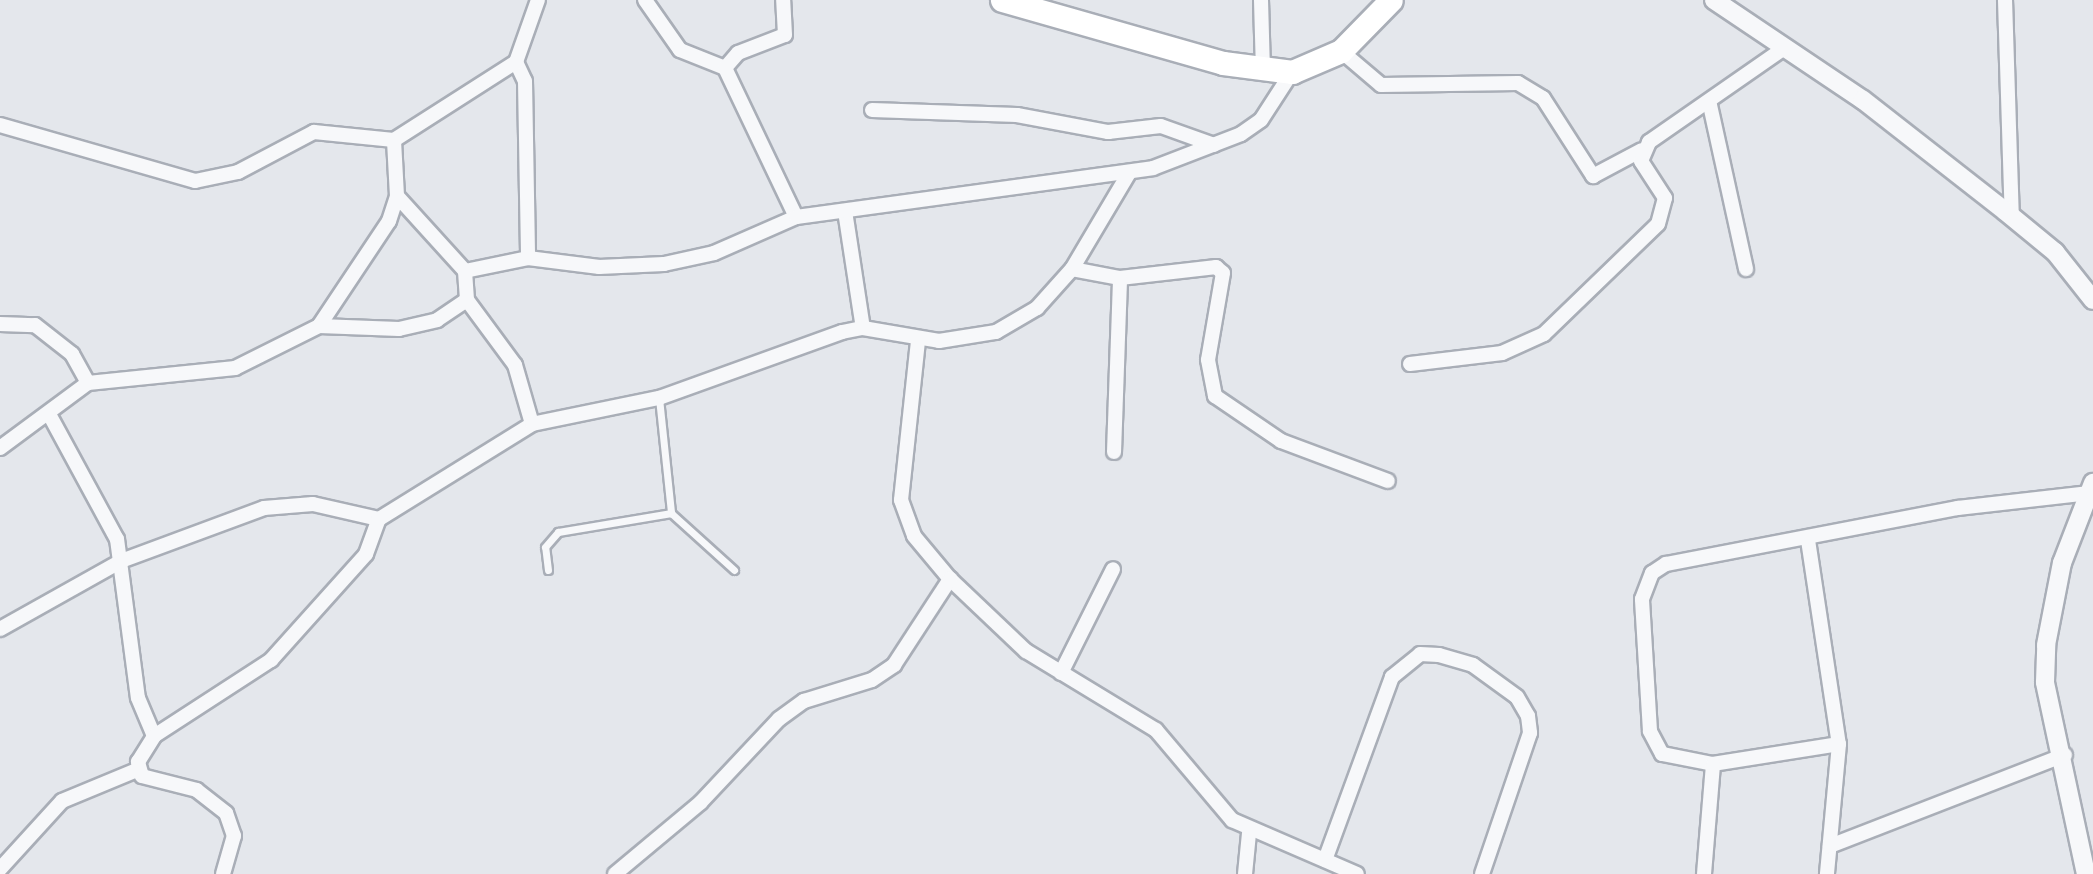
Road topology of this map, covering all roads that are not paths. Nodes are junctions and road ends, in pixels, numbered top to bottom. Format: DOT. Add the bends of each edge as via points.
graph roads {
  1 [pos="538,0"];
  2 [pos="645,0"];
  3 [pos="783,0"];
  4 [pos="1002,0"];
  5 [pos="1261,0"];
  6 [pos="1391,0"];
  7 [pos="1714,0"];
  8 [pos="2006,0"];
  9 [pos="1783,49"];
  10 [pos="1341,51"];
  11 [pos="516,62"];
  12 [pos="725,68"];
  13 [pos="1263,71"];
  14 [pos="1292,72"];
  15 [pos="1710,105"];
  16 [pos="872,110"];
  17 [pos="0,125"];
  18 [pos="394,140"];
  19 [pos="1214,145"];
  20 [pos="1642,150"];
  21 [pos="1129,173"];
  22 [pos="397,196"];
  23 [pos="845,211"];
  24 [pos="796,217"];
  25 [pos="2011,217"];
  26 [pos="528,258"];
  27 [pos="1072,269"];
  28 [pos="1746,269"];
  29 [pos="465,271"];
  30 [pos="1120,278"];
  31 [pos="467,300"];
  32 [pos="2093,300"];
  33 [pos="0,324"];
  34 [pos="319,326"];
  35 [pos="863,328"];
  36 [pos="918,341"];
  37 [pos="1410,364"];
  38 [pos="88,383"];
  39 [pos="659,398"];
  40 [pos="49,414"];
  41 [pos="532,424"];
  42 [pos="0,448"];
  43 [pos="1114,452"];
  44 [pos="1388,481"];
  45 [pos="2091,488"];
  46 [pos="671,513"];
  47 [pos="379,519"];
  48 [pos="1808,540"];
  49 [pos="121,561"];
  50 [pos="1113,569"];
  51 [pos="548,570"];
  52 [pos="734,570"];
  53 [pos="950,579"];
  54 [pos="0,629"];
  55 [pos="1061,673"];
  56 [pos="154,736"];
  57 [pos="1839,744"];
  58 [pos="2065,755"];
  59 [pos="1713,764"];
  60 [pos="137,770"];
  61 [pos="1249,832"];
  62 [pos="1830,846"];
  63 [pos="1325,860"];
  64 [pos="0,869"];
  65 [pos="223,874"];
  66 [pos="615,874"];
  67 [pos="1245,874"];
  68 [pos="1357,874"];
  69 [pos="1482,874"];
  70 [pos="1703,874"];
  71 [pos="1827,874"];
  72 [pos="2086,874"];
  1 -- 11 [label="street"];
  2 -- 12 [label="street" via="680,50"];
  3 -- 12 [label="street" via="785,36 738,53"];
  4 -- 13 [label="highway" via="1091,30"];
  5 -- 13 [label="street"];
  6 -- 10 [label="highway"];
  7 -- 9 [label="street"];
  8 -- 25 [label="street"];
  9 -- 15 [label="street"];
  9 -- 25 [label="street" via="1863,100"];
  10 -- 14 [label="highway"];
  10 -- 20 [label="street" via="1381,85 1518,83 1543,98 1593,176"];
  11 -- 18 [label="street"];
  11 -- 26 [label="street" via="525,80"];
  12 -- 24 [label="street"];
  13 -- 14 [label="highway"];
  14 -- 19 [label="street" via="1261,120"];
  15 -- 20 [label="street"];
  15 -- 28 [label="street"];
  16 -- 19 [label="street" via="1017,115 1108,132 1161,126"];
  17 -- 18 [label="street" via="195,180 238,172 314,132"];
  18 -- 22 [label="street"];
  19 -- 21 [label="street"];
  20 -- 37 [label="street" via="1641,161 1665,198 1657,224 1544,334 1502,353"];
  21 -- 23 [label="street"];
  21 -- 27 [label="street"];
  22 -- 29 [label="street"];
  22 -- 34 [label="street" via="371,256"];
  23 -- 24 [label="street"];
  23 -- 35 [label="street"];
  24 -- 26 [label="street" via="714,253 664,264 599,267"];
  25 -- 32 [label="street" via="2055,252"];
  26 -- 29 [label="street"];
  27 -- 30 [label="street"];
  27 -- 36 [label="street" via="1016,323 996,332"];
  29 -- 31 [label="street"];
  30 -- 43 [label="street"];
  30 -- 44 [label="street" via="1216,267 1223,273 1208,360 1215,396 1281,441"];
  31 -- 34 [label="street" via="437,320 399,329"];
  31 -- 41 [label="street" via="515,365"];
  33 -- 38 [label="street" via="35,325 72,354"];
  34 -- 38 [label="street" via="236,368"];
  35 -- 36 [label="street"];
  35 -- 39 [label="street"];
  36 -- 53 [label="street" via="901,500 914,536"];
  38 -- 40 [label="street"];
  39 -- 41 [label="street"];
  39 -- 46 [label="lane"];
  40 -- 42 [label="street"];
  40 -- 49 [label="street" via="111,523"];
  41 -- 47 [label="street"];
  45 -- 48 [label="street" via="1958,508"];
  45 -- 58 [label="street" via="2062,563 2046,645 2045,682"];
  46 -- 51 [label="lane" via="558,532 545,547"];
  46 -- 52 [label="lane"];
  47 -- 49 [label="street" via="313,504 264,508"];
  47 -- 56 [label="street" via="366,554 271,660"];
  48 -- 57 [label="street"];
  48 -- 59 [label="street" via="1666,564 1642,584 1654,744 1676,760"];
  49 -- 54 [label="street"];
  49 -- 56 [label="street" via="138,698"];
  50 -- 55 [label="street"];
  53 -- 55 [label="street" via="1026,651"];
  53 -- 66 [label="street" via="894,665 872,680 804,701 779,719 700,803"];
  55 -- 61 [label="street" via="1156,730"];
  56 -- 60 [label="street"];
  57 -- 59 [label="street"];
  57 -- 62 [label="street"];
  58 -- 62 [label="street"];
  58 -- 72 [label="street"];
  59 -- 70 [label="street"];
  60 -- 64 [label="street" via="62,801"];
  60 -- 65 [label="street" via="197,790 226,813 233,836"];
  61 -- 63 [label="street"];
  61 -- 67 [label="street"];
  62 -- 71 [label="street"];
  63 -- 68 [label="street"];
  63 -- 69 [label="street" via="1392,677 1420,654 1439,655 1473,665 1517,697 1528,716 1531,733"];
}
